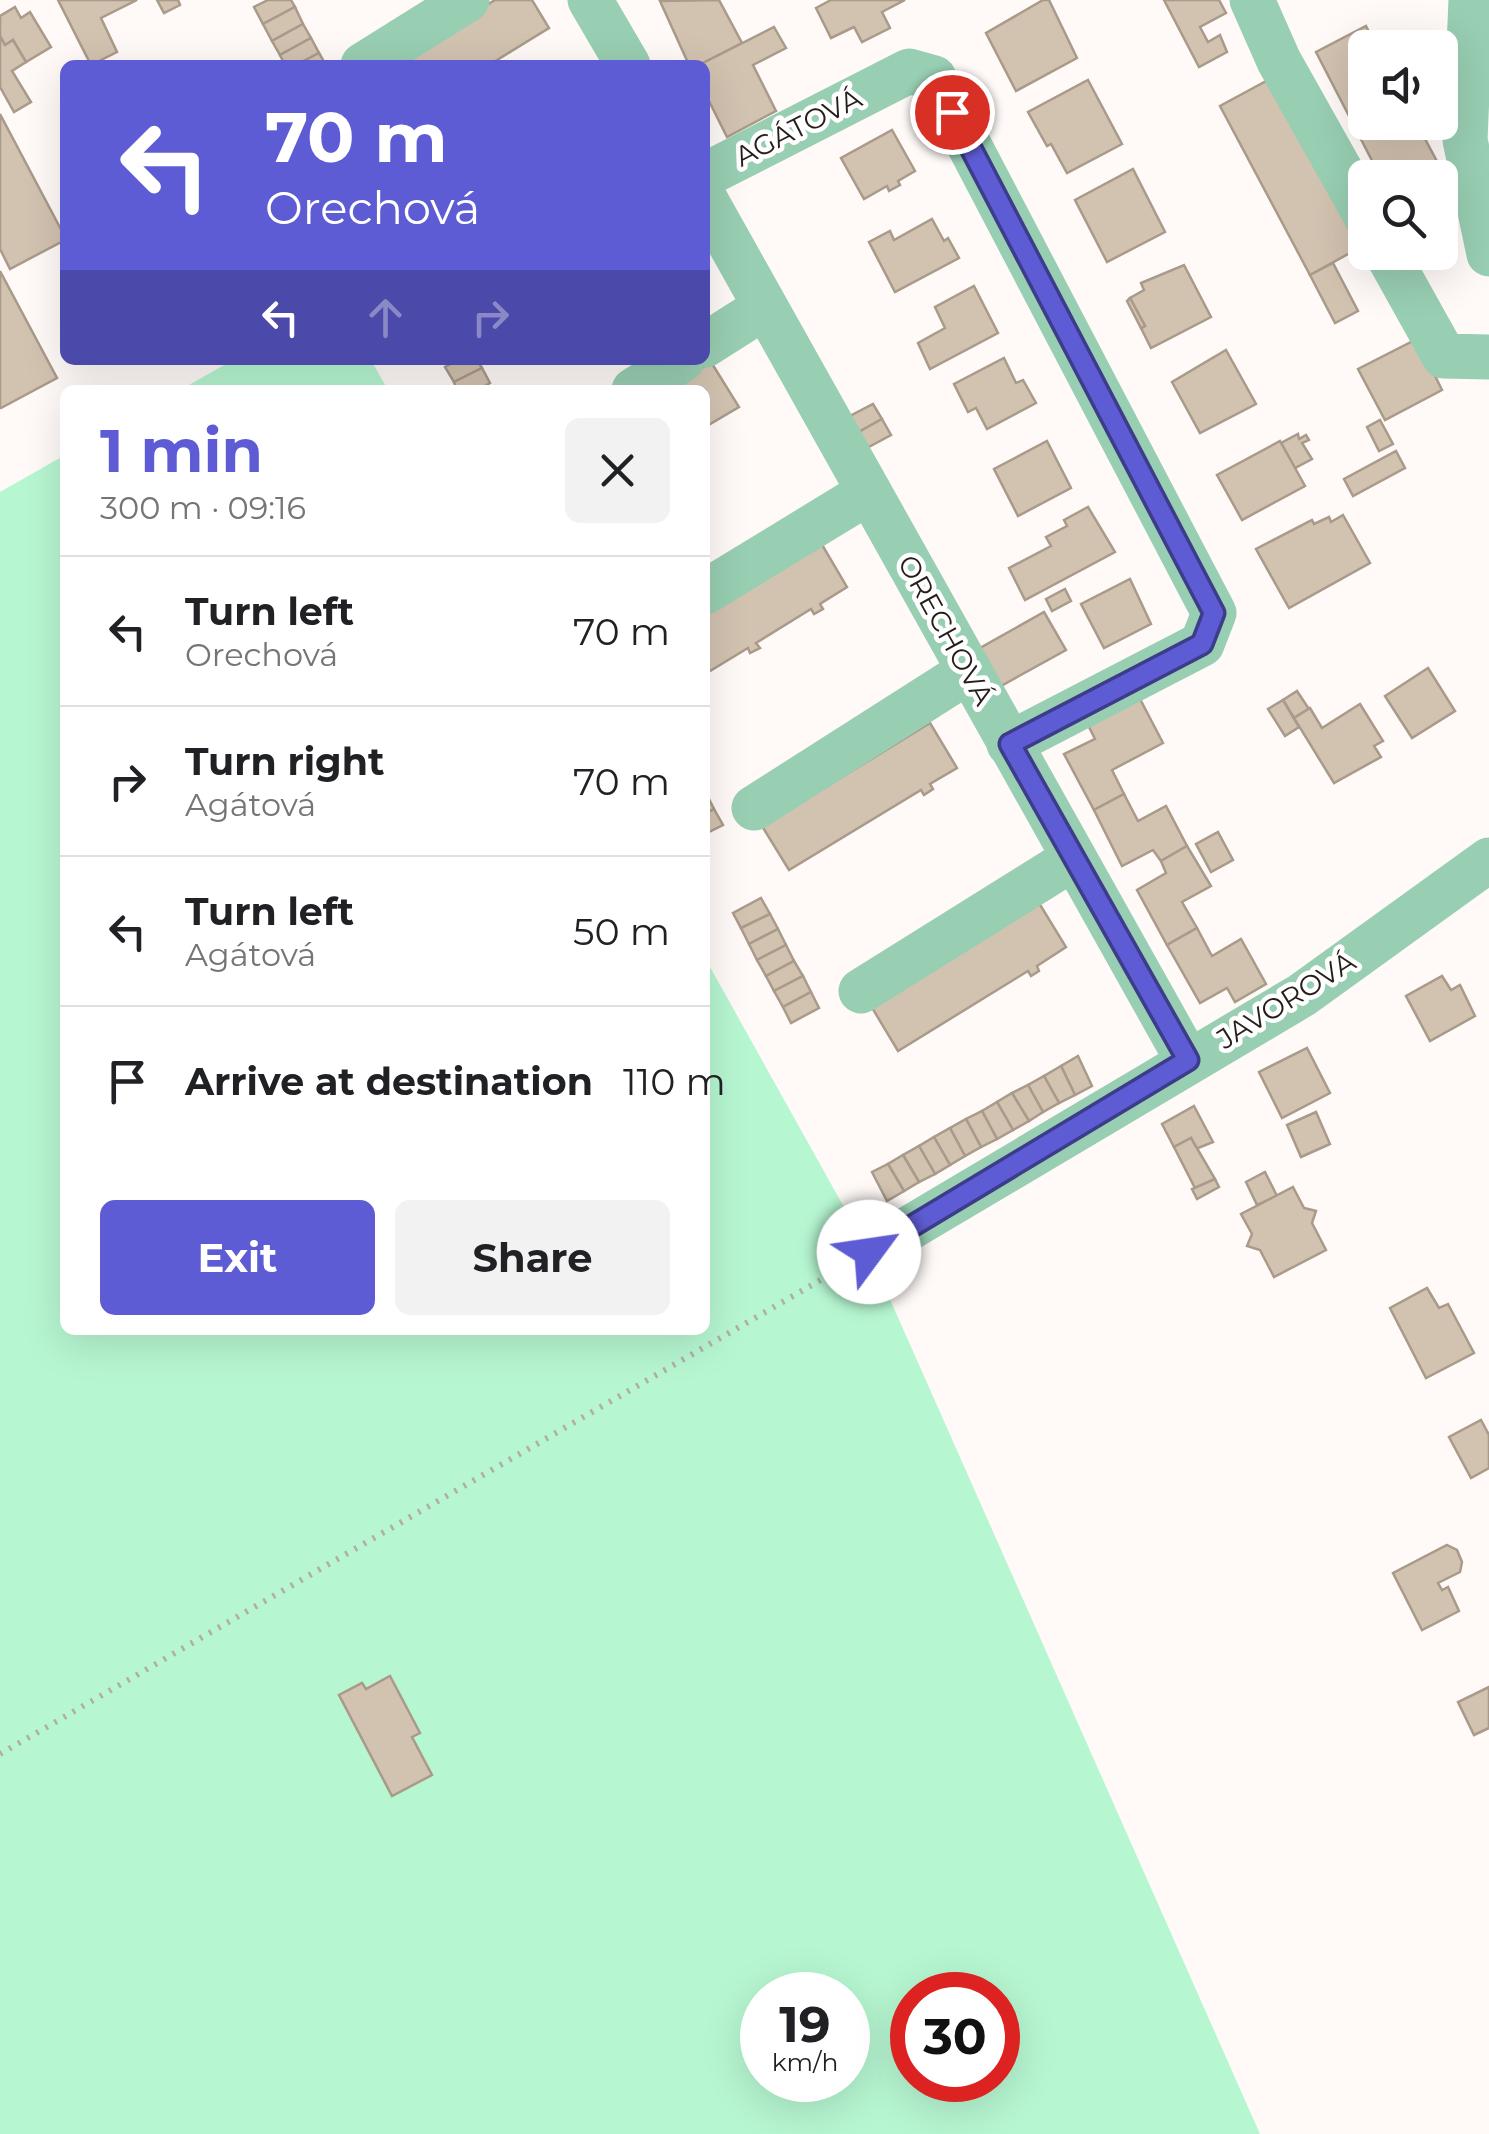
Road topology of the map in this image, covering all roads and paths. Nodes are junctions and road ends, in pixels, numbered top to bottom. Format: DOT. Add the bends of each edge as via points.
graph roads {
  1 [pos="467,0"];
  2 [pos="590,0"];
  3 [pos="1252,0"];
  4 [pos="1471,0"];
  5 [pos="371,60"];
  6 [pos="625,60"];
  7 [pos="710,172"];
  8 [pos="1348,184"];
  9 [pos="710,208"];
  10 [pos="1489,254"];
  11 [pos="1396,270"];
  12 [pos="765,307"];
  13 [pos="710,342"];
  14 [pos="1489,358"];
  15 [pos="674,365"];
  16 [pos="642,385"];
  17 [pos="869,492"];
  18 [pos="710,589"];
  19 [pos="969,671"];
  20 [pos="1010,744"];
  21 [pos="754,808"];
  22 [pos="1074,858"];
  23 [pos="1489,860"];
  24 [pos="861,991"];
  25 [pos="1188,1060"];
  26 [pos="869,1252"];
  27 [pos="0,1754"];
  1 -- 5 [label="street"];
  2 -- 6 [label="street"];
  3 -- 8 [label="street"];
  4 -- 10 [label="street" via="1465,140"];
  7 -- 20 [label="street, AGÁTOVÁ" via="909,71 934,78 1214,613 1202,644"];
  9 -- 12 [label="street, ORECHOVÁ"];
  11 -- 14 [label="street" via="1444,356"];
  12 -- 13 [label="street"];
  12 -- 17 [label="street, ORECHOVÁ"];
  15 -- 16 [label="street"];
  17 -- 18 [label="street"];
  17 -- 19 [label="street, ORECHOVÁ"];
  19 -- 20 [label="street, ORECHOVÁ"];
  19 -- 21 [label="street"];
  20 -- 22 [label="street, ORECHOVÁ"];
  22 -- 24 [label="street"];
  22 -- 25 [label="street, ORECHOVÁ"];
  23 -- 25 [label="street, JAVOROVÁ" via="1302,995"];
  25 -- 26 [label="street, JAVOROVÁ"];
  26 -- 27 [label="path"];
}
